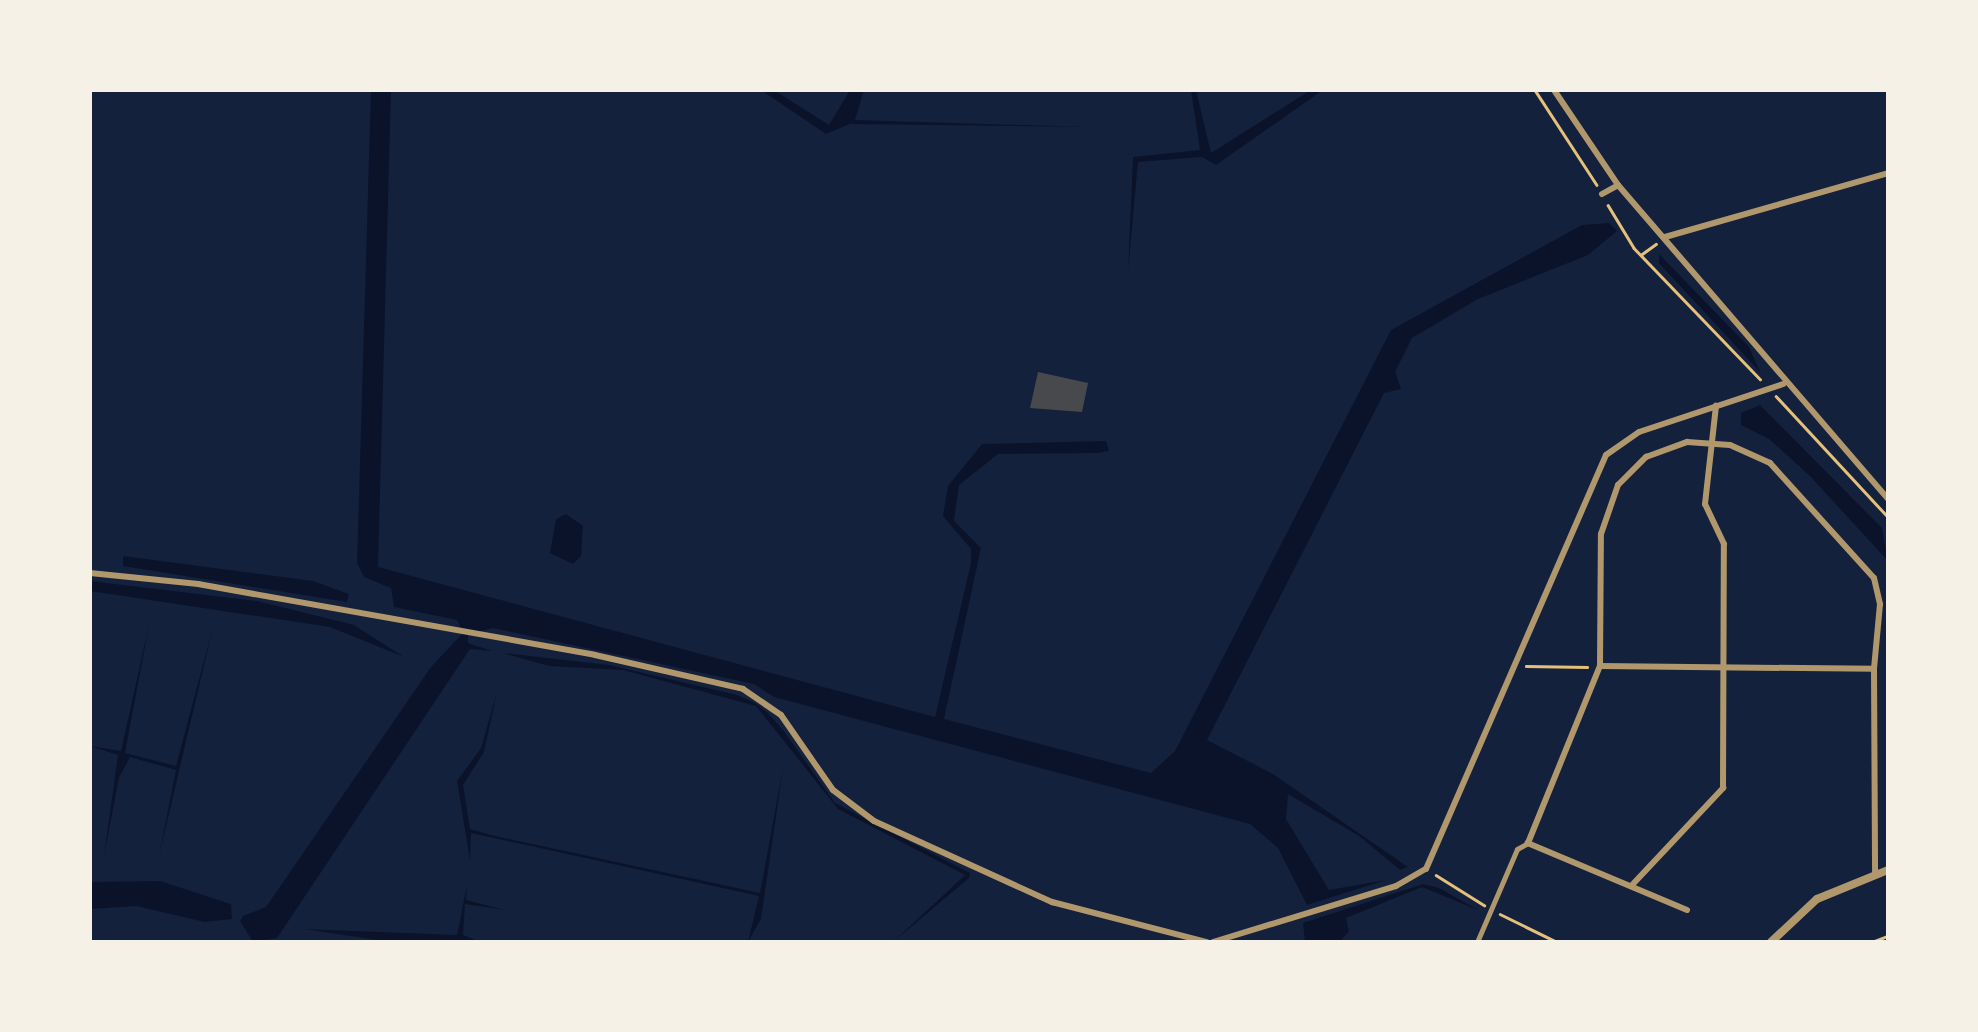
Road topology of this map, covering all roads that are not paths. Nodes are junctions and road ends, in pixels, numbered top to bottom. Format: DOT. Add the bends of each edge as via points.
graph roads {
  1 [pos="1554,90"];
  2 [pos="1888,173"];
  3 [pos="1618,185"];
  4 [pos="1602,194"];
  5 [pos="1665,237"];
  6 [pos="1783,384"];
  7 [pos="1716,406"];
  8 [pos="1711,441"];
  9 [pos="1888,499"];
  10 [pos="90,573"];
  11 [pos="1600,666"];
  12 [pos="1721,666"];
  13 [pos="1874,670"];
  14 [pos="1528,843"];
  15 [pos="1888,870"];
  16 [pos="1875,872"];
  17 [pos="1634,884"];
  18 [pos="1686,910"];
  19 [pos="1210,942"];
  20 [pos="1477,942"];
  21 [pos="1771,942"];
  1 -- 3 [label="street"];
  2 -- 5 [label="street"];
  3 -- 4 [label="street"];
  3 -- 5 [label="street"];
  5 -- 6 [label="street"];
  6 -- 7 [label="street"];
  6 -- 9 [label="street"];
  7 -- 8 [label="street"];
  7 -- 19 [label="street" via="1639,432 1606,455 1426,869 1396,886"];
  8 -- 11 [label="street" via="1674,445 1646,458 1607,504"];
  8 -- 12 [label="street" via="1705,504 1724,544"];
  8 -- 13 [label="street" via="1770,463 1874,578 1880,604"];
  10 -- 19 [label="street" via="198,584 595,655 743,689 781,715 833,790 874,821 1052,902"];
  11 -- 12 [label="street"];
  11 -- 14 [label="street"];
  12 -- 13 [label="street"];
  12 -- 17 [label="street" via="1722,794"];
  13 -- 16 [label="street"];
  14 -- 17 [label="street" via="1623,887"];
  14 -- 20 [label="street" via="1517,849"];
  15 -- 16 [label="street"];
  16 -- 21 [label="street" via="1817,900"];
  17 -- 18 [label="street"];
}
